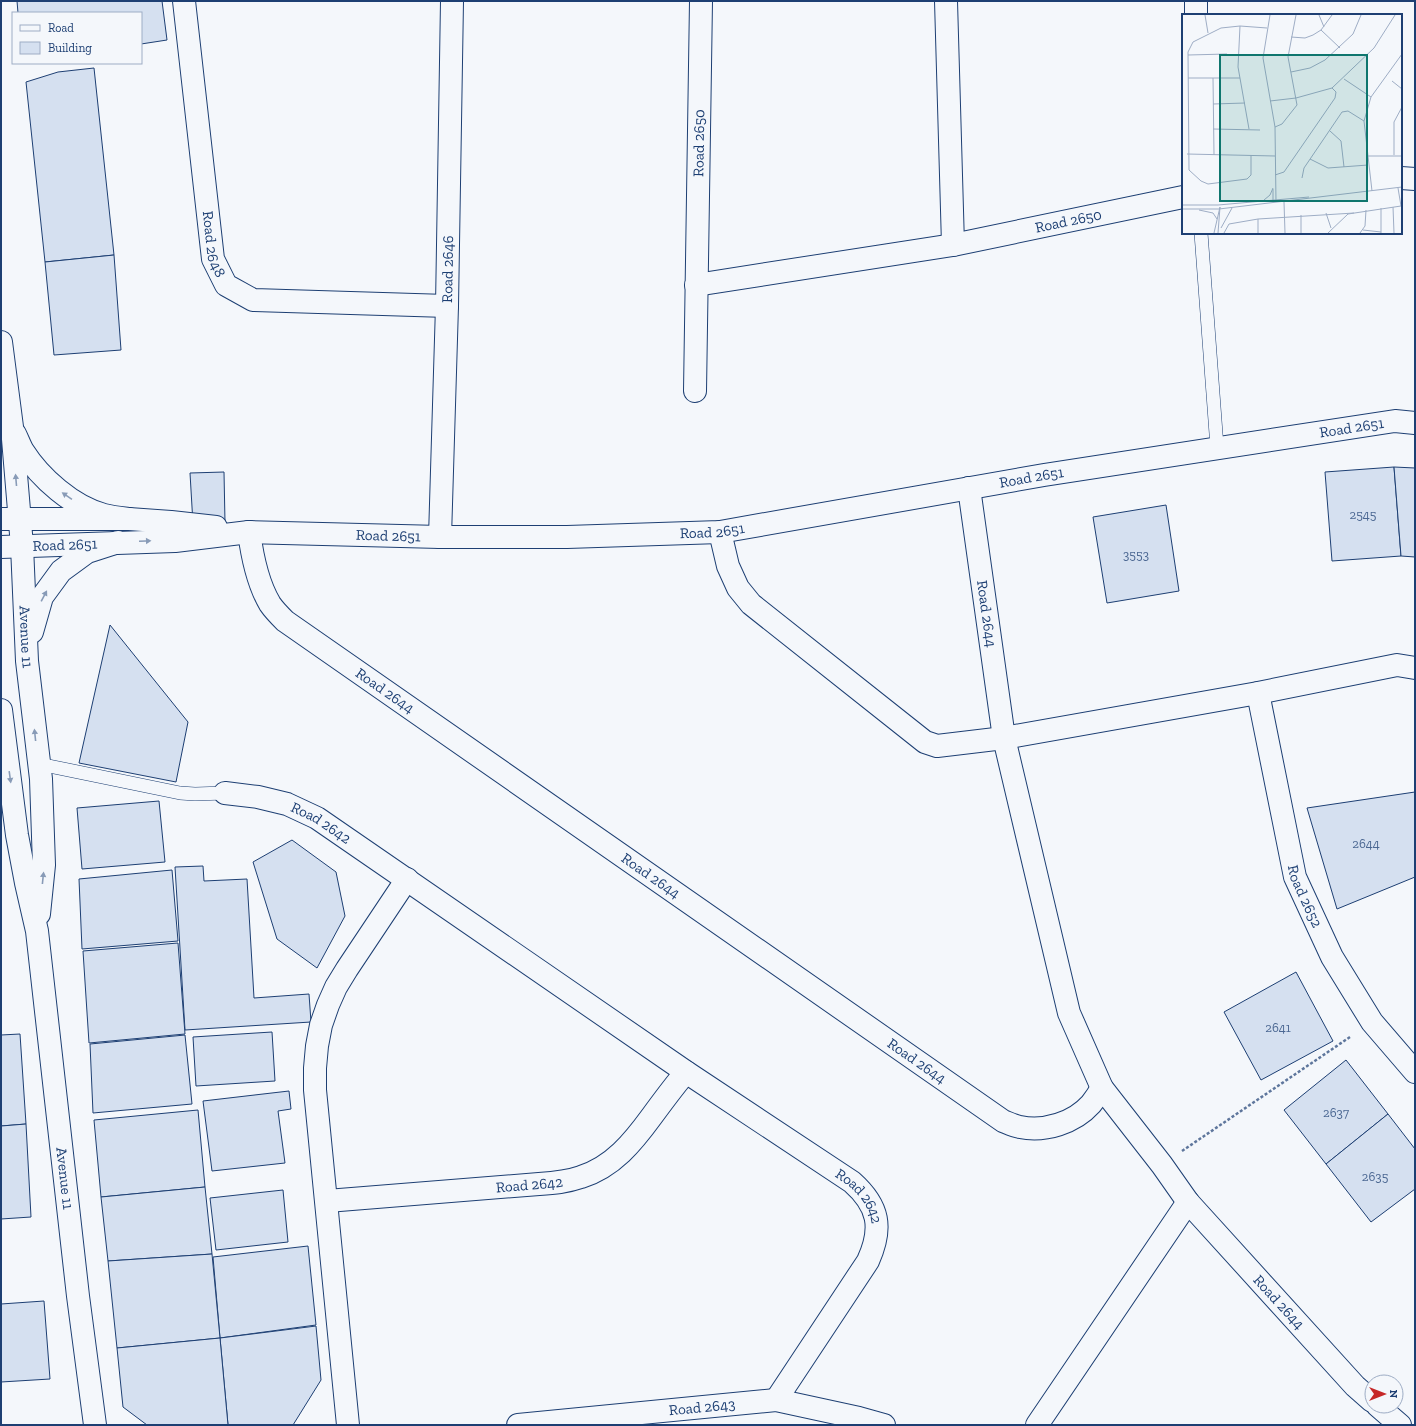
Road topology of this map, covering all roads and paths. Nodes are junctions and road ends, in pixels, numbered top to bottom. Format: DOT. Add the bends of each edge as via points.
graph roads {
  1 [pos="184,1"];
  2 [pos="452,1"];
  3 [pos="701,1"];
  4 [pos="946,1"];
  5 [pos="1196,1"];
  6 [pos="1196,14"];
  7 [pos="1402,178"];
  8 [pos="1415,179"];
  9 [pos="1182,197"];
  10 [pos="1201,234"];
  11 [pos="953,245"];
  12 [pos="696,285"];
  13 [pos="447,306"];
  14 [pos="1,342"];
  15 [pos="694,391"];
  16 [pos="1415,423"];
  17 [pos="12,427"];
  18 [pos="1217,447"];
  19 [pos="969,488"];
  20 [pos="10,519"];
  21 [pos="129,519"];
  22 [pos="249,532"];
  23 [pos="720,532"];
  24 [pos="440,537"];
  25 [pos="118,542"];
  26 [pos="12,547"];
  27 [pos="27,661"];
  28 [pos="1415,668"];
  29 [pos="1258,694"];
  30 [pos="1,710"];
  31 [pos="1004,738"];
  32 [pos="39,764"];
  33 [pos="225,794"];
  34 [pos="407,879"];
  35 [pos="37,931"];
  36 [pos="1372,1022"];
  37 [pos="686,1072"];
  38 [pos="1415,1072"];
  39 [pos="1102,1088"];
  40 [pos="1162,1165"];
  41 [pos="327,1202"];
  42 [pos="1188,1202"];
  43 [pos="1364,1394"];
  44 [pos="776,1400"];
  45 [pos="1387,1414"];
  46 [pos="95,1425"];
  47 [pos="348,1425"];
  48 [pos="518,1425"];
  49 [pos="884,1425"];
  50 [pos="1037,1425"];
  51 [pos="1400,1425"];
  1 -- 13 [label="street, Road 2648" via="213,259 226,285 253,300"];
  2 -- 13 [label="street, Road 2646"];
  3 -- 12 [label="street, Road 2650"];
  4 -- 11 [label="street"];
  5 -- 6 [label="street"];
  7 -- 8 [label="street"];
  9 -- 11 [label="street, Road 2650"];
  10 -- 18 [label="lane"];
  11 -- 12 [label="street, Road 2650"];
  12 -- 15 [label="street, Road 2650"];
  13 -- 24 [label="street, Road 2646"];
  14 -- 17 [label="street, Avenue 11"];
  16 -- 18 [label="street, Road 2651" via="1395,421"];
  20 -- 17 [label="street, Avenue 11, one-way"];
  21 -- 17 [label="street, one-way" via="103,514 79,504 58,490 39,472 23,451"];
  18 -- 19 [label="street, Road 2651"];
  19 -- 23 [label="street, Road 2651"];
  19 -- 31 [label="street, Road 2644"];
  20 -- 21 [label="street"];
  20 -- 26 [label="street, Avenue 11"];
  21 -- 22 [label="street"];
  22 -- 24 [label="street, Road 2651"];
  25 -- 22 [label="street, Road 2651, one-way" via="175,540"];
  22 -- 39 [label="street, Road 2644" via="252,556 260,581 270,604 285,621 1003,1121 1021,1127 1040,1129 1059,1125 1091,1104"];
  23 -- 24 [label="street, Road 2651" via="567,537"];
  23 -- 31 [label="street" via="728,566 738,588 751,604 925,742 937,746"];
  25 -- 26 [label="street, Road 2651"];
  27 -- 25 [label="street, one-way" via="42,597 61,571 87,552"];
  26 -- 27 [label="street, Avenue 11"];
  32 -- 27 [label="street, Avenue 11, one-way"];
  28 -- 29 [label="street" via="1397,665"];
  29 -- 31 [label="street"];
  29 -- 36 [label="street, Road 2652" via="1295,877 1332,957"];
  30 -- 35 [label="street, Avenue 11, one-way" via="17,835"];
  31 -- 39 [label="street, Road 2644" via="1069,1013"];
  32 -- 33 [label="lane" via="180,793"];
  35 -- 32 [label="street, Avenue 11, one-way" via="44,865"];
  33 -- 34 [label="street, Road 2642" via="258,797 286,804 317,818"];
  34 -- 37 [label="street, Road 2642"];
  34 -- 41 [label="street" via="340,981 321,1025 317,1046 315,1090"];
  35 -- 46 [label="street, Avenue 11"];
  36 -- 38 [label="street, Road 2652"];
  36 -- 40 [label="path"];
  37 -- 41 [label="street, Road 2642" via="632,1142 600,1169 581,1177 560,1182"];
  37 -- 44 [label="street, Road 2642" via="852,1182 862,1191 876,1216 875,1247 868,1261"];
  39 -- 40 [label="street, Road 2644"];
  40 -- 42 [label="street, Road 2644"];
  41 -- 47 [label="street"];
  42 -- 43 [label="street, Road 2644"];
  42 -- 50 [label="street"];
  44 -- 48 [label="street, Road 2643"];
  44 -- 49 [label="street, Road 2643"];
  45 -- 51 [label="street"];
}
